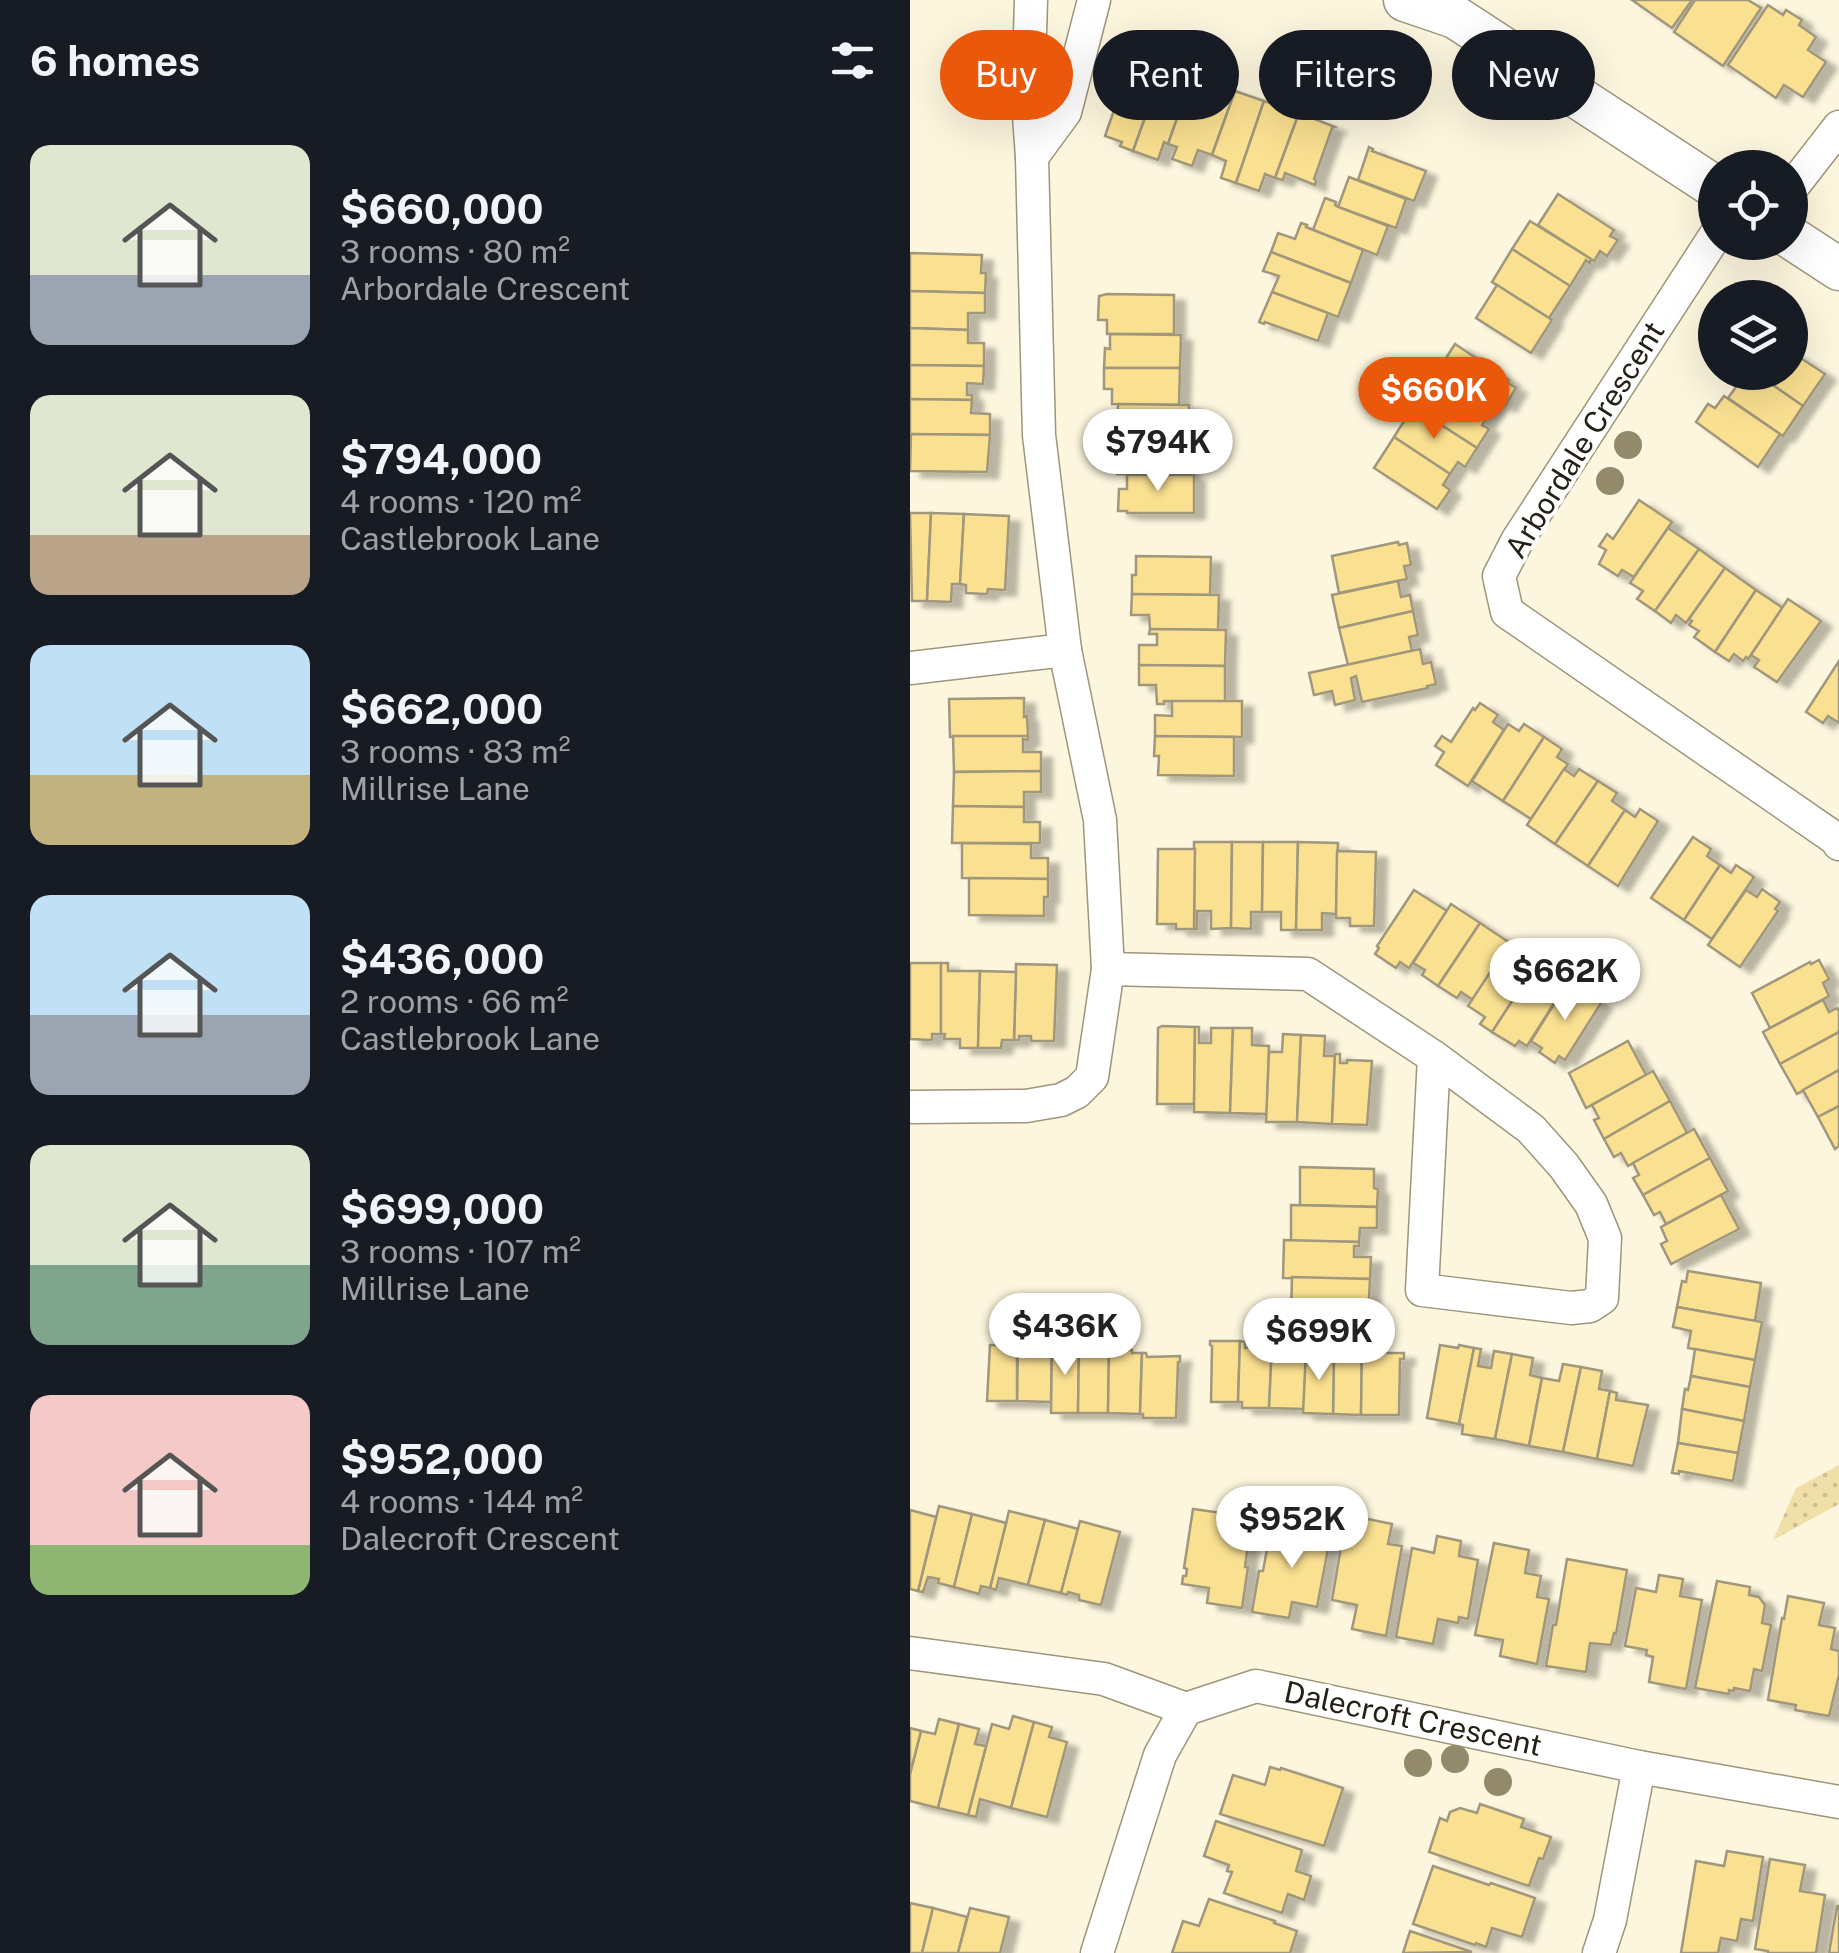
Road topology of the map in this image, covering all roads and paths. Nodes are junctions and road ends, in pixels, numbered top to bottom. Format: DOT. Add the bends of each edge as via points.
graph roads {
  1 [pos="1031,0"];
  2 [pos="1094,0"];
  3 [pos="1405,0"];
  4 [pos="1839,127"];
  5 [pos="1032,157"];
  6 [pos="1808,167"];
  7 [pos="1698,176"];
  8 [pos="1808,249"];
  9 [pos="1699,260"];
  10 [pos="1839,269"];
  11 [pos="1065,650"];
  12 [pos="910,668"];
  13 [pos="1839,844"];
  14 [pos="1108,969"];
  15 [pos="1434,1057"];
  16 [pos="910,1107"];
  17 [pos="910,1653"];
  18 [pos="1186,1710"];
  19 [pos="1638,1767"];
  20 [pos="1839,1802"];
  21 [pos="1097,1953"];
  22 [pos="1600,1953"];
  1 -- 5 [label="street"];
  2 -- 5 [label="street" via="1065,112"];
  3 -- 7 [label="street" via="1456,16"];
  4 -- 6 [label="street"];
  5 -- 11 [label="street" via="1039,435"];
  8 -- 10 [label="street"];
  9 -- 13 [label="street, Arbordale Crescent" via="1518,541 1500,576 1507,612"];
  11 -- 12 [label="street"];
  11 -- 14 [label="street" via="1100,820"];
  14 -- 15 [label="street" via="1308,974"];
  14 -- 16 [label="street" via="1092,1077 1078,1092 1026,1106"];
  15 -- 15 [label="street" via="1422,1290 1590,1306 1602,1298 1605,1238 1592,1204 1531,1129"];
  17 -- 18 [label="street" via="1104,1679"];
  18 -- 19 [label="street, Dalecroft Crescent" via="1256,1686"];
  18 -- 21 [label="street" via="1160,1755"];
  19 -- 20 [label="street, Dalecroft Crescent"];
  19 -- 22 [label="street"];
}
